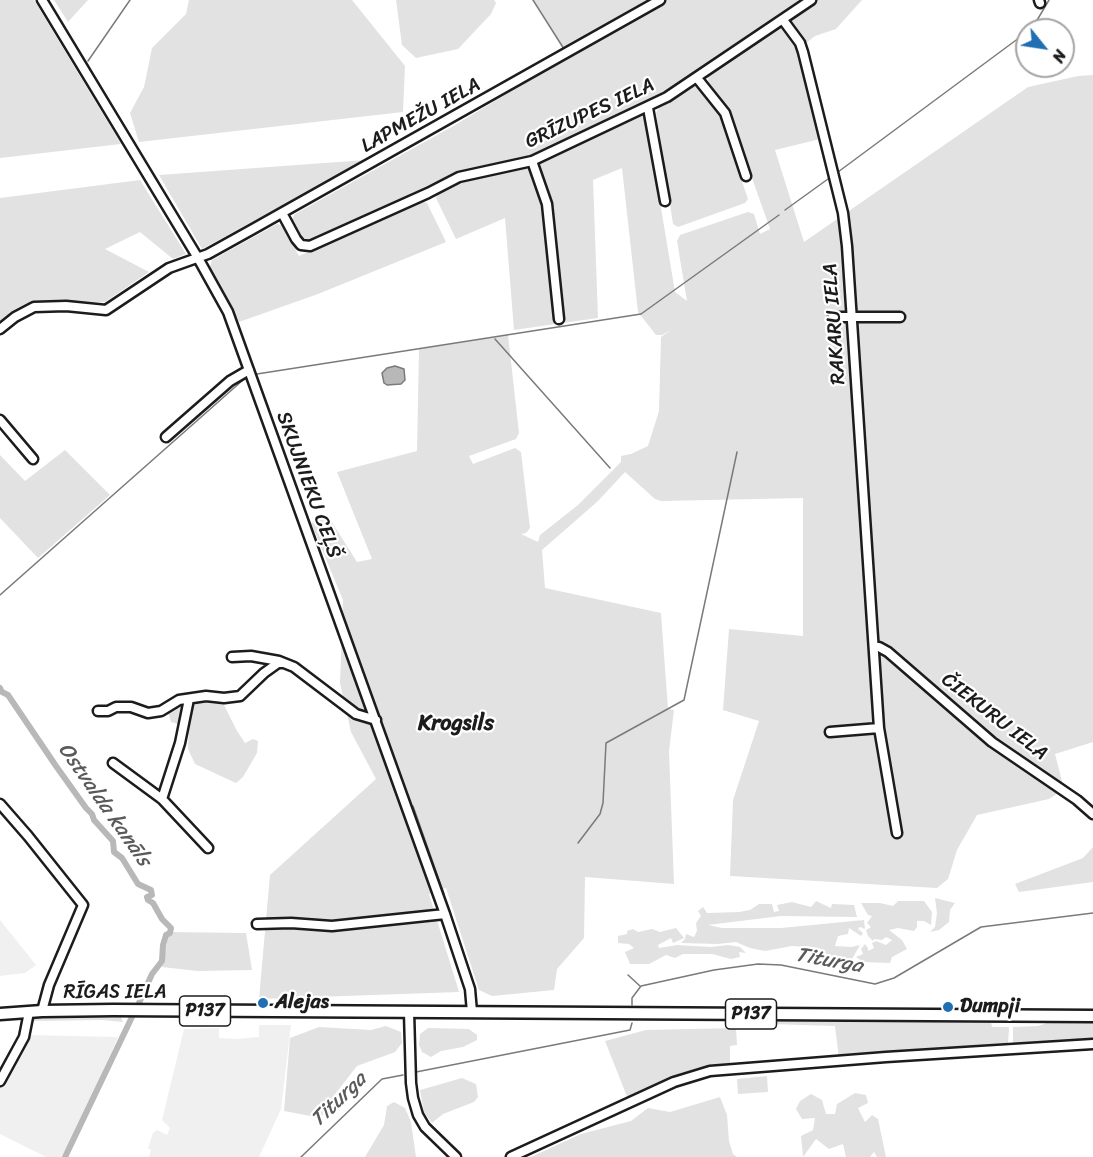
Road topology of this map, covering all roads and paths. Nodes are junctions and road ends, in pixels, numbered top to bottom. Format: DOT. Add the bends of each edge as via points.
graph roads {
  1 [pos="42,0"];
  2 [pos="660,0"];
  3 [pos="811,0"];
  4 [pos="783,20"];
  5 [pos="697,78"];
  6 [pos="648,108"];
  7 [pos="532,161"];
  8 [pos="746,176"];
  9 [pos="665,201"];
  10 [pos="282,213"];
  11 [pos="198,258"];
  12 [pos="900,317"];
  13 [pos="833,318"];
  14 [pos="851,318"];
  15 [pos="559,319"];
  16 [pos="0,329"];
  17 [pos="249,370"];
  18 [pos="0,420"];
  19 [pos="166,436"];
  20 [pos="33,459"];
  21 [pos="874,647"];
  22 [pos="232,657"];
  23 [pos="283,663"];
  24 [pos="189,699"];
  25 [pos="98,711"];
  26 [pos="376,720"];
  27 [pos="879,728"];
  28 [pos="830,732"];
  29 [pos="113,763"];
  30 [pos="162,799"];
  31 [pos="0,804"];
  32 [pos="1093,814"];
  33 [pos="897,833"];
  34 [pos="208,848"];
  35 [pos="445,914"];
  36 [pos="257,924"];
  37 [pos="42,1011"];
  38 [pos="28,1012"];
  39 [pos="410,1012"];
  40 [pos="472,1012"];
  41 [pos="0,1014"];
  42 [pos="1093,1016"];
  43 [pos="1093,1044"];
  44 [pos="0,1081"];
  45 [pos="456,1157"];
  46 [pos="511,1157"];
  1 -- 11 [label="street, SKUJNIEKU CEĻŠ"];
  2 -- 10 [label="street, LAPMEŽU IELA"];
  3 -- 4 [label="street, GRĪZUPES IELA"];
  4 -- 5 [label="street, GRĪZUPES IELA"];
  4 -- 14 [label="street, RAKARU IELA" via="803,52 843,212"];
  5 -- 6 [label="street, GRĪZUPES IELA"];
  5 -- 8 [label="street" via="724,113"];
  6 -- 7 [label="street, GRĪZUPES IELA"];
  6 -- 9 [label="street"];
  7 -- 10 [label="street, GRĪZUPES IELA" via="459,177 310,246 301,245"];
  7 -- 15 [label="street" via="547,204"];
  10 -- 11 [label="street, LAPMEŽU IELA"];
  11 -- 16 [label="street, LAPMEŽU IELA" via="169,268 106,310 34,307"];
  11 -- 17 [label="street, SKUJNIEKU CEĻŠ" via="228,312"];
  12 -- 14 [label="street"];
  13 -- 14 [label="street"];
  14 -- 21 [label="street, RAKARU IELA"];
  17 -- 19 [label="street" via="230,381"];
  17 -- 26 [label="street, SKUJNIEKU CEĻŠ"];
  18 -- 20 [label="street"];
  21 -- 27 [label="street, RAKARU IELA"];
  21 -- 32 [label="street, ČIEKURU IELA" via="888,652 992,742"];
  22 -- 23 [label="street" via="251,656"];
  23 -- 24 [label="street" via="264,673 240,696"];
  23 -- 26 [label="street" via="294,666 356,714"];
  24 -- 25 [label="street" via="148,713 124,707"];
  24 -- 30 [label="street"];
  26 -- 35 [label="street, SKUJNIEKU CEĻŠ"];
  27 -- 28 [label="street"];
  27 -- 33 [label="street, RAKARU IELA"];
  29 -- 30 [label="street"];
  30 -- 34 [label="street"];
  31 -- 37 [label="street" via="83,905"];
  35 -- 36 [label="street" via="332,926"];
  35 -- 40 [label="street, SKUJNIEKU CEĻŠ" via="470,989"];
  37 -- 38 [label="main road, RĪGAS IELA / P137"];
  37 -- 39 [label="main road, RĪGAS IELA / P137"];
  38 -- 41 [label="main road, RĪGAS IELA / P137"];
  38 -- 44 [label="street" via="24,1036"];
  39 -- 40 [label="main road, P137"];
  39 -- 45 [label="street" via="411,1083 418,1115"];
  40 -- 42 [label="main road, P137"];
  43 -- 46 [label="street" via="710,1071 674,1082"];
}
